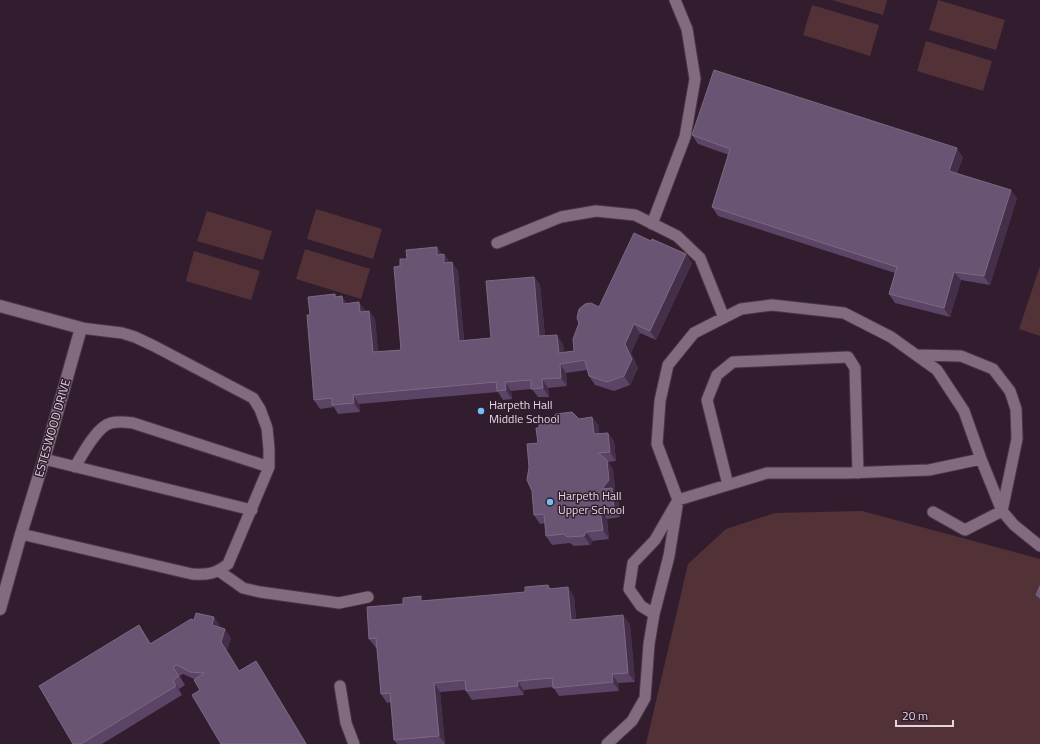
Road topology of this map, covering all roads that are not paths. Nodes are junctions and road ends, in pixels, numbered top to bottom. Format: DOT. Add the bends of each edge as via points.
graph roads {
  1 [pos="675,0"];
  2 [pos="652,224"];
  3 [pos="498,243"];
  4 [pos="0,306"];
  5 [pos="724,318"];
  6 [pos="81,328"];
  7 [pos="916,355"];
  8 [pos="44,459"];
  9 [pos="981,459"];
  10 [pos="75,467"];
  11 [pos="269,468"];
  12 [pos="858,473"];
  13 [pos="728,485"];
  14 [pos="678,500"];
  15 [pos="252,510"];
  16 [pos="1002,511"];
  17 [pos="933,512"];
  18 [pos="20,534"];
  19 [pos="1040,546"];
  20 [pos="220,570"];
  21 [pos="368,597"];
  22 [pos="0,609"];
  23 [pos="654,614"];
  24 [pos="340,686"];
  25 [pos="354,744"];
  26 [pos="607,744"];
  1 -- 2 [label="lane" via="687,29 695,79 685,137"];
  2 -- 3 [label="lane" via="634,215 596,211 561,217"];
  2 -- 5 [label="lane" via="677,236 700,258"];
  4 -- 6 [label="street"];
  5 -- 7 [label="lane" via="741,309 772,305 844,313 891,337"];
  5 -- 14 [label="lane" via="694,333 668,365 660,402 657,444"];
  6 -- 8 [label="street, ESTESWOOD DRIVE"];
  6 -- 11 [label="lane" via="135,337 253,398 267,428"];
  7 -- 9 [label="lane" via="938,370 964,411"];
  7 -- 16 [label="lane" via="961,356 993,370 1010,391 1016,409 1017,439"];
  8 -- 10 [label="lane"];
  8 -- 18 [label="street, ESTESWOOD DRIVE"];
  9 -- 12 [label="lane" via="929,470"];
  9 -- 16 [label="lane"];
  10 -- 11 [label="lane" via="101,428 121,421"];
  10 -- 15 [label="lane"];
  11 -- 15 [label="lane"];
  12 -- 13 [label="lane" via="767,473"];
  12 -- 13 [label="lane" via="855,368 848,357 733,362 716,375 707,400"];
  13 -- 14 [label="lane"];
  14 -- 23 [label="lane" via="669,556"];
  14 -- 23 [label="lane" via="655,540 633,563 629,589 641,606"];
  15 -- 20 [label="lane" via="228,564"];
  16 -- 17 [label="lane" via="965,530"];
  16 -- 19 [label="lane" via="1014,525"];
  18 -- 20 [label="lane" via="192,574 205,575"];
  18 -- 22 [label="street, ESTESWOOD DRIVE"];
  20 -- 21 [label="lane" via="244,588 260,592 339,603"];
  23 -- 26 [label="lane" via="645,698 632,721"];
  24 -- 25 [label="lane" via="346,723"];
}
